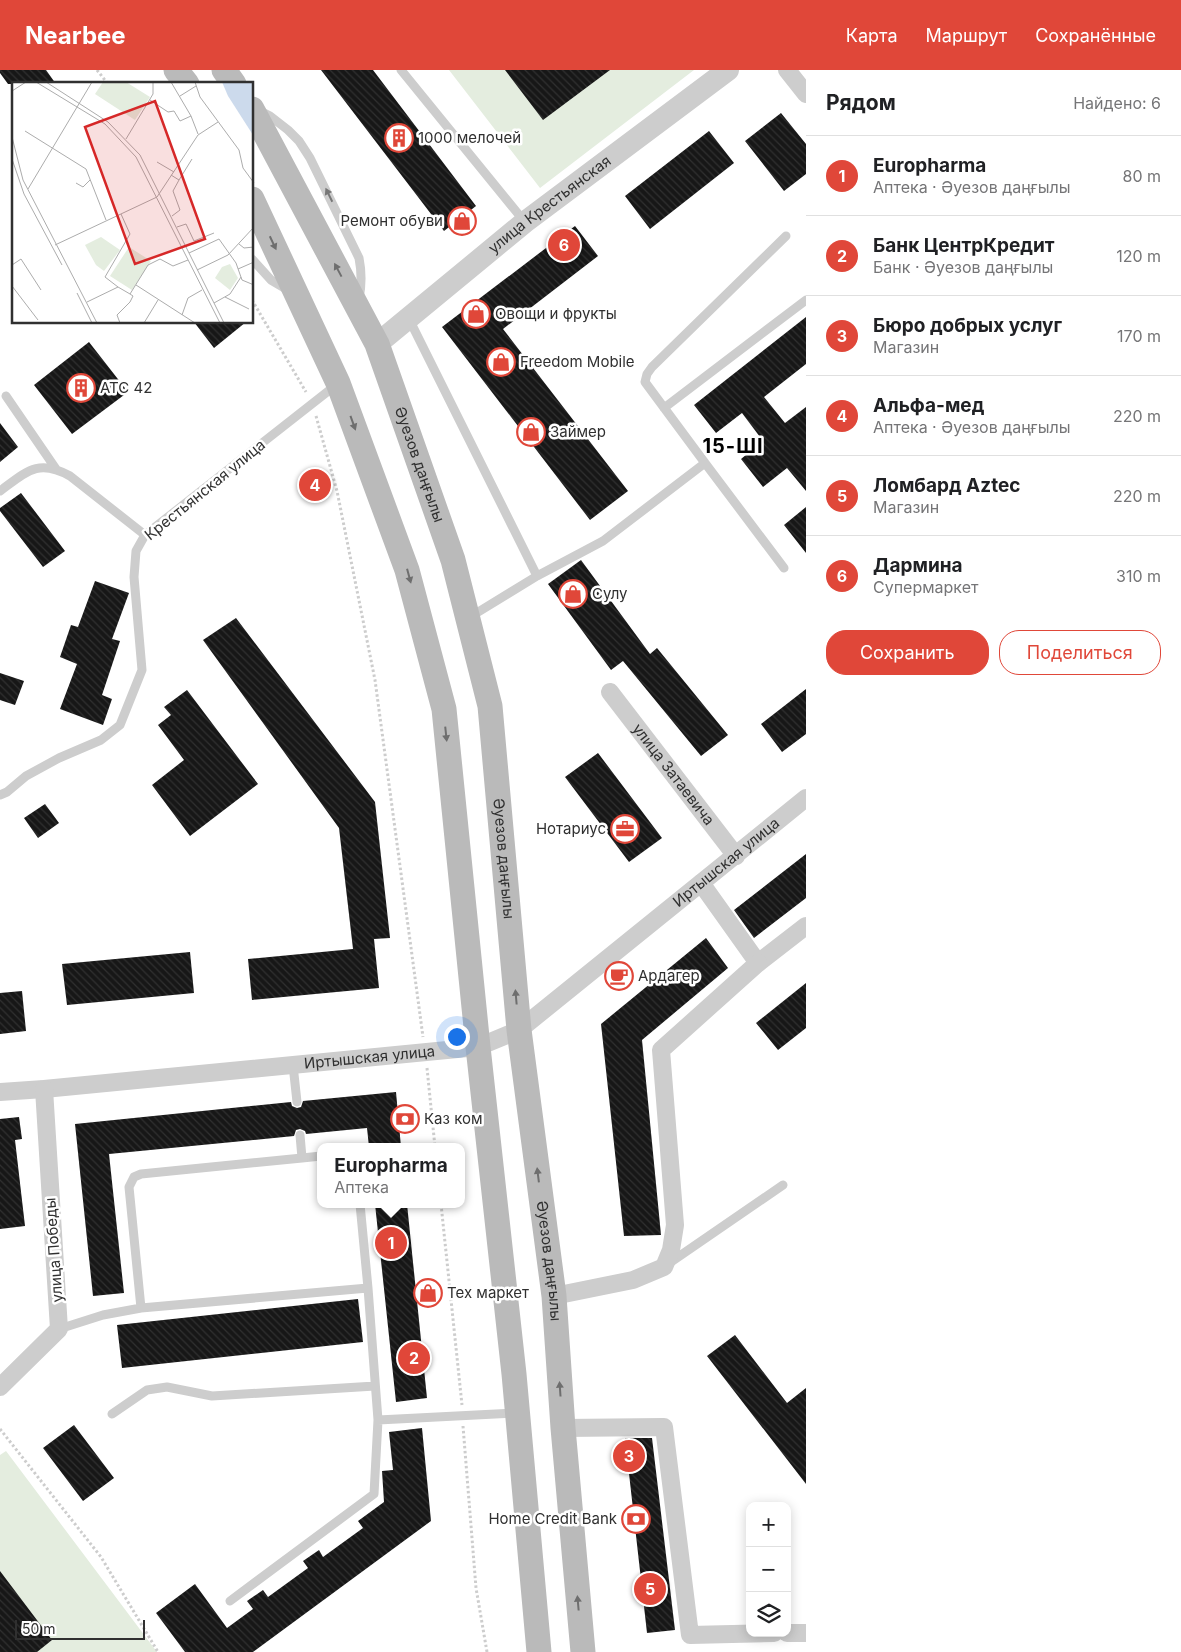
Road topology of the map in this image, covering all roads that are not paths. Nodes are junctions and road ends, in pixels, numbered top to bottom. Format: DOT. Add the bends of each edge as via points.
graph roads {
  1 [pos="176,70"];
  2 [pos="224,70"];
  3 [pos="401,70"];
  4 [pos="728,70"];
  5 [pos="786,70"];
  6 [pos="185,82"];
  7 [pos="233,82"];
  8 [pos="806,94"];
  9 [pos="254,112"];
  10 [pos="254,203"];
  11 [pos="525,222"];
  12 [pos="786,236"];
  13 [pos="254,261"];
  14 [pos="297,296"];
  15 [pos="806,300"];
  16 [pos="408,318"];
  17 [pos="378,344"];
  18 [pos="338,383"];
  19 [pos="6,396"];
  20 [pos="664,408"];
  21 [pos="705,463"];
  22 [pos="56,469"];
  23 [pos="0,491"];
  24 [pos="145,535"];
  25 [pos="784,568"];
  26 [pos="537,576"];
  27 [pos="468,618"];
  28 [pos="610,692"];
  29 [pos="0,795"];
  30 [pos="806,798"];
  31 [pos="736,856"];
  32 [pos="701,883"];
  33 [pos="806,926"];
  34 [pos="758,963"];
  35 [pos="519,1030"];
  36 [pos="478,1046"];
  37 [pos="293,1065"];
  38 [pos="44,1090"];
  39 [pos="0,1092"];
  40 [pos="297,1102"];
  41 [pos="300,1135"];
  42 [pos="317,1156"];
  43 [pos="302,1158"];
  44 [pos="784,1185"];
  45 [pos="360,1208"];
  46 [pos="664,1267"];
  47 [pos="368,1288"];
  48 [pos="554,1296"];
  49 [pos="141,1308"];
  50 [pos="59,1329"];
  51 [pos="0,1386"];
  52 [pos="375,1386"];
  53 [pos="518,1413"];
  54 [pos="112,1414"];
  55 [pos="378,1420"];
  56 [pos="563,1428"];
  57 [pos="230,1601"];
  58 [pos="791,1633"];
  59 [pos="806,1633"];
  60 [pos="746,1634"];
  61 [pos="539,1652"];
  62 [pos="582,1652"];
  1 -- 6 [label="main road"];
  2 -- 7 [label="main road"];
  3 -- 11 [label="lane"];
  4 -- 11 [label="street, улица Крестьянская"];
  5 -- 8 [label="street"];
  17 -- 9 [label="main road, Әуезов даңғылы, one-way"];
  10 -- 14 [label="main road, one-way"];
  11 -- 16 [label="street, улица Крестьянская"];
  12 -- 20 [label="lane" via="647,374 646,382"];
  13 -- 14 [label="lane" via="271,280"];
  14 -- 18 [label="main road"];
  15 -- 20 [label="lane"];
  16 -- 17 [label="street, улица Крестьянская"];
  16 -- 26 [label="lane"];
  17 -- 27 [label="main road, Әуезов даңғылы" via="453,560"];
  18 -- 24 [label="lane, Крестьянская улица"];
  18 -- 36 [label="main road, one-way" via="407,570 444,709"];
  19 -- 22 [label="lane"];
  20 -- 21 [label="lane"];
  21 -- 25 [label="lane"];
  21 -- 26 [label="lane" via="603,541"];
  22 -- 23 [label="lane" via="39,467"];
  22 -- 24 [label="lane" via="70,476"];
  24 -- 29 [label="lane, Крестьянская улица" via="136,551 134,577 142,670 120,725 101,740 26,776"];
  26 -- 27 [label="lane"];
  35 -- 27 [label="main road, Әуезов даңғылы, one-way" via="490,706"];
  28 -- 31 [label="street, улица Затаевича"];
  30 -- 31 [label="street, Иртышская улица"];
  31 -- 32 [label="street, Иртышская улица"];
  32 -- 34 [label="street"];
  32 -- 35 [label="street, Иртышская улица"];
  33 -- 34 [label="street"];
  34 -- 46 [label="street" via="661,1050 676,1225"];
  35 -- 36 [label="street, Иртышская улица"];
  48 -- 35 [label="main road, Әуезов даңғылы, one-way"];
  36 -- 37 [label="street, Иртышская улица"];
  36 -- 53 [label="main road"];
  37 -- 38 [label="street, Иртышская улица"];
  37 -- 40 [label="lane"];
  38 -- 39 [label="street, Иртышская улица"];
  38 -- 50 [label="street, улица Победы"];
  41 -- 43 [label="lane"];
  42 -- 43 [label="lane"];
  43 -- 49 [label="lane" via="134,1177 130,1187"];
  44 -- 46 [label="lane"];
  45 -- 47 [label="lane"];
  46 -- 48 [label="street" via="633,1280"];
  47 -- 49 [label="lane"];
  47 -- 52 [label="lane"];
  56 -- 48 [label="main road, Әуезов даңғылы, one-way"];
  49 -- 50 [label="lane" via="103,1315"];
  50 -- 51 [label="street"];
  52 -- 54 [label="lane" via="212,1396 167,1387 147,1390"];
  52 -- 55 [label="lane"];
  53 -- 55 [label="lane"];
  53 -- 61 [label="main road"];
  55 -- 57 [label="lane" via="374,1494"];
  56 -- 60 [label="street" via="664,1427 690,1635"];
  62 -- 56 [label="main road, Әуезов даңғылы, one-way"];
  58 -- 59 [label="street"];
}
